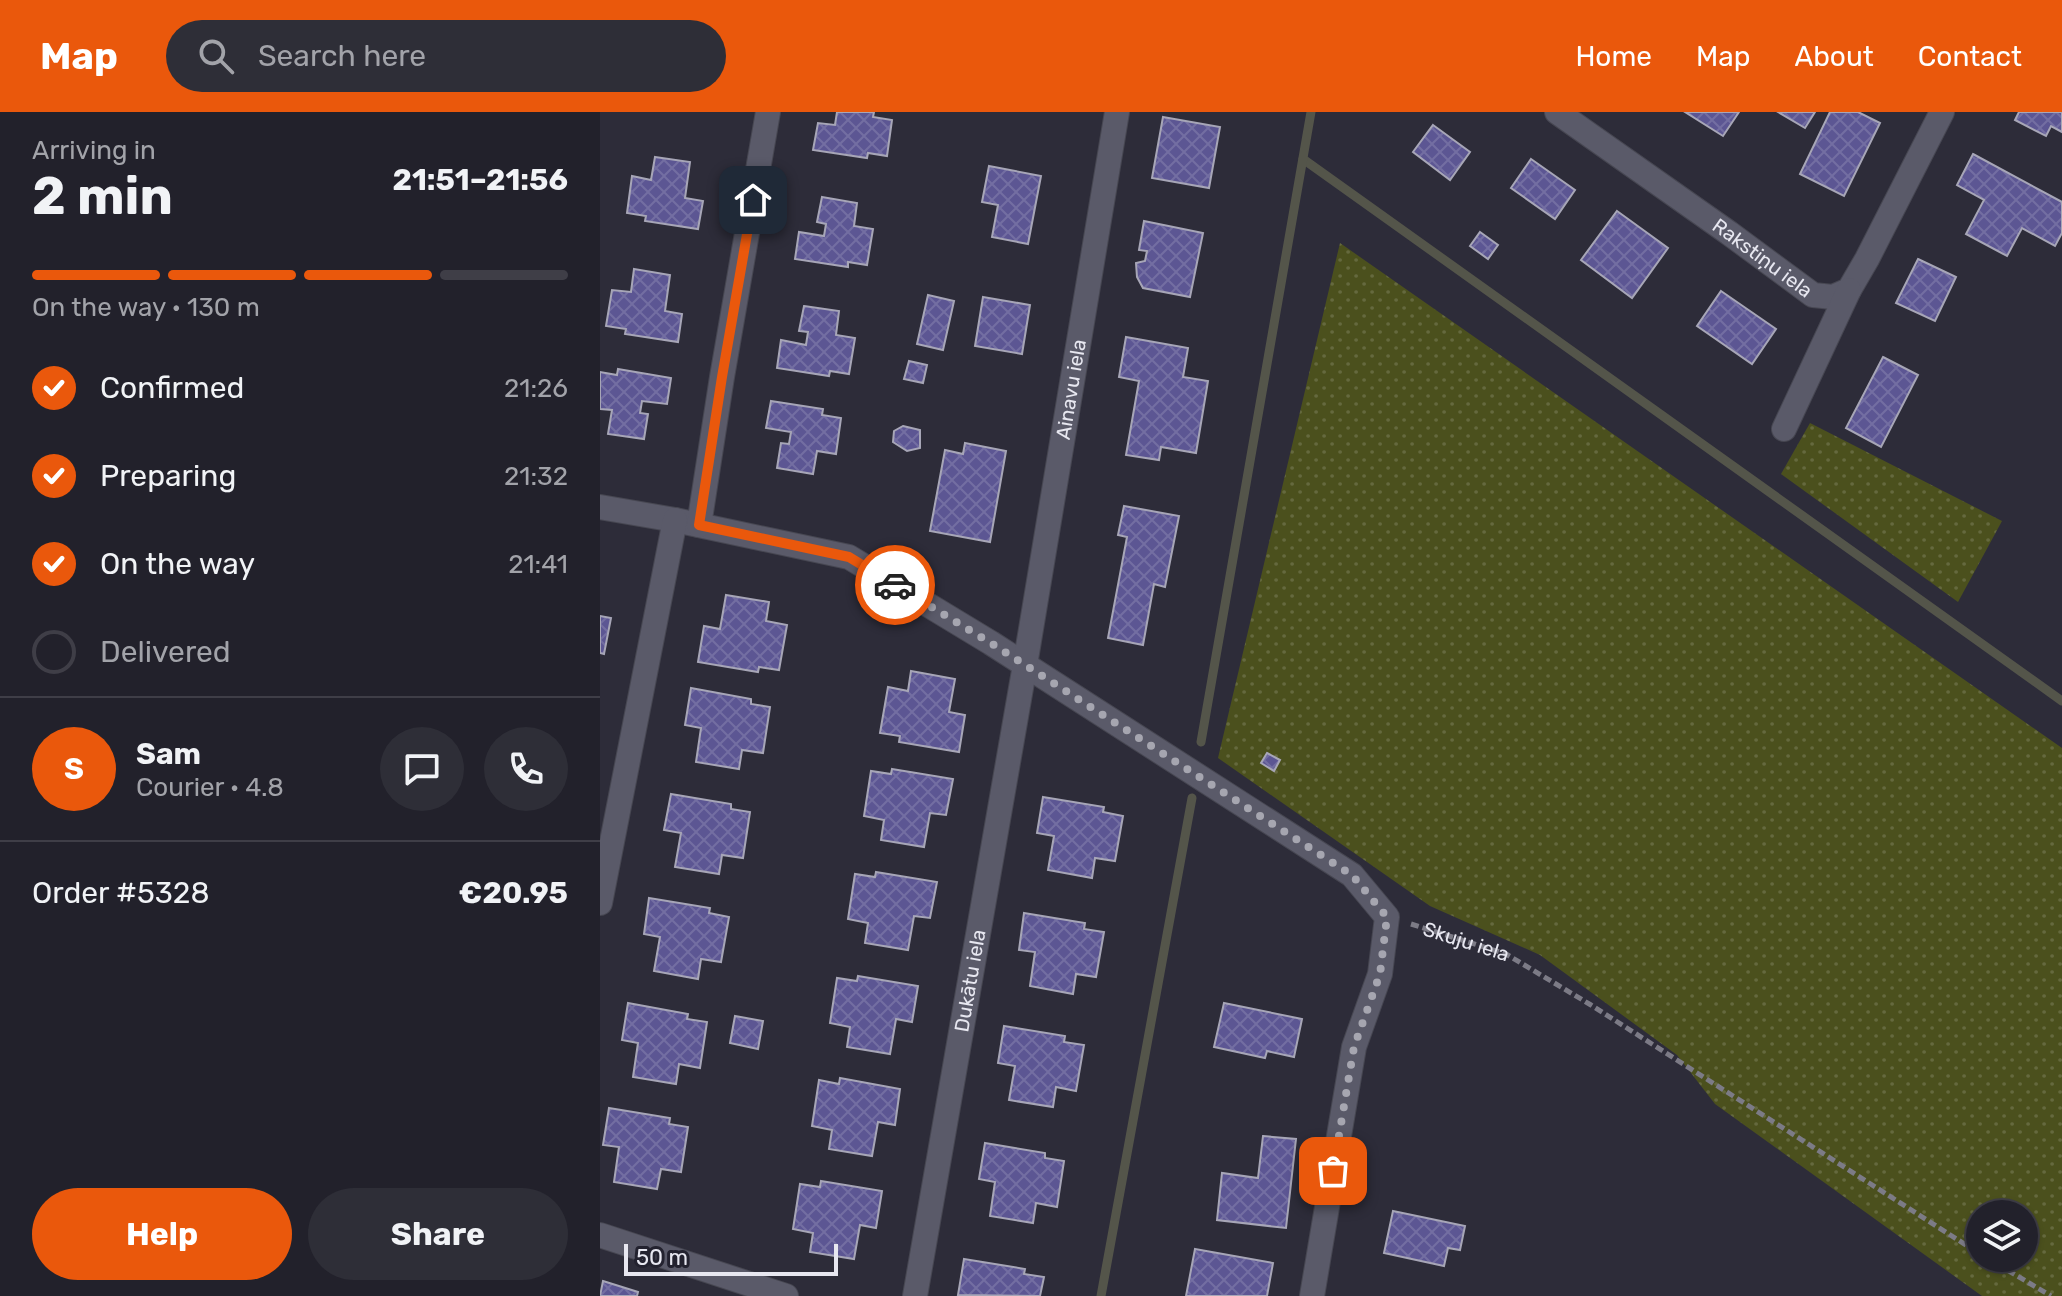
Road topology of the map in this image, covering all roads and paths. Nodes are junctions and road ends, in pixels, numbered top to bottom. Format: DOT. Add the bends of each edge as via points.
graph roads {
  1 [pos="768,112"];
  2 [pos="1117,112"];
  3 [pos="1557,112"];
  4 [pos="1942,112"];
  5 [pos="1849,290"];
  6 [pos="1784,429"];
  7 [pos="600,507"];
  8 [pos="687,522"];
  9 [pos="1025,665"];
  10 [pos="600,903"];
  11 [pos="1387,917"];
  12 [pos="600,1235"];
  13 [pos="1966,1245"];
  14 [pos="2011,1272"];
  15 [pos="786,1296"];
  16 [pos="915,1296"];
  17 [pos="1312,1296"];
  18 [pos="2051,1296"];
  1 -- 8 [label="street" via="722,377"];
  2 -- 9 [label="street, Ainavu iela"];
  3 -- 5 [label="street, Rakstiņu iela" via="1813,295 1833,297"];
  4 -- 5 [label="street"];
  5 -- 6 [label="street"];
  7 -- 8 [label="street"];
  8 -- 9 [label="street" via="849,557"];
  8 -- 10 [label="street"];
  9 -- 11 [label="street" via="1352,875"];
  9 -- 16 [label="street, Dukātu iela"];
  11 -- 13 [label="path, Skuju iela" via="1506,954"];
  11 -- 17 [label="street" via="1380,974 1354,1047"];
  12 -- 15 [label="street"];
  14 -- 18 [label="path"];
}
